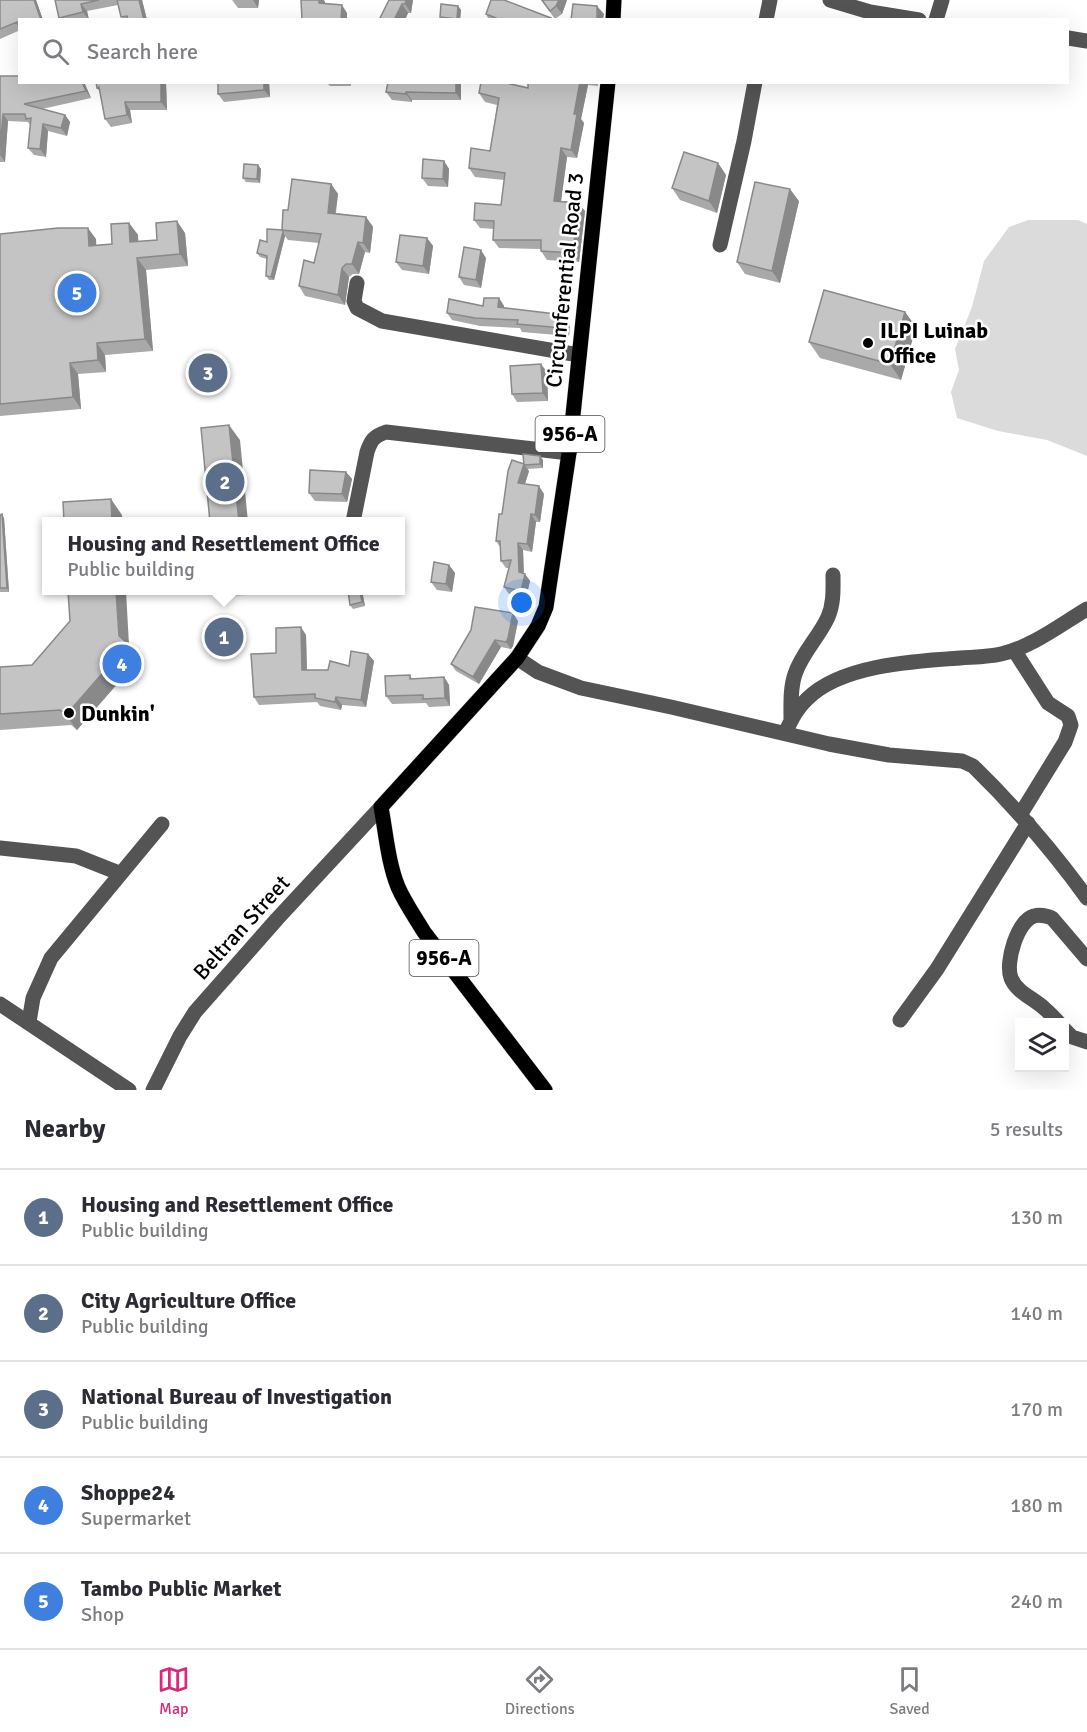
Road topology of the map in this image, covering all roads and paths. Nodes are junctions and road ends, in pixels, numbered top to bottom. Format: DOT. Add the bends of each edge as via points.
graph roads {
  1 [pos="614,0"];
  2 [pos="770,0"];
  3 [pos="830,0"];
  4 [pos="942,0"];
  5 [pos="872,6"];
  6 [pos="613,18"];
  7 [pos="766,18"];
  8 [pos="912,18"];
  9 [pos="937,18"];
  10 [pos="1069,38"];
  11 [pos="1087,40"];
  12 [pos="608,84"];
  13 [pos="754,84"];
  14 [pos="720,245"];
  15 [pos="357,283"];
  16 [pos="579,355"];
  17 [pos="569,453"];
  18 [pos="354,517"];
  19 [pos="833,575"];
  20 [pos="1087,609"];
  21 [pos="1014,650"];
  22 [pos="517,658"];
  23 [pos="788,727"];
  24 [pos="381,807"];
  25 [pos="1024,819"];
  26 [pos="162,824"];
  27 [pos="0,848"];
  28 [pos="119,873"];
  29 [pos="1087,898"];
  30 [pos="1086,954"];
  31 [pos="0,1004"];
  32 [pos="1054,1018"];
  33 [pos="900,1020"];
  34 [pos="28,1022"];
  35 [pos="1069,1034"];
  36 [pos="1087,1041"];
  37 [pos="129,1090"];
  38 [pos="153,1090"];
  39 [pos="545,1090"];
  1 -- 6 [label="main road"];
  2 -- 7 [label="street"];
  3 -- 5 [label="street"];
  4 -- 9 [label="street"];
  5 -- 8 [label="street"];
  10 -- 11 [label="street"];
  12 -- 16 [label="main road, Circumferential Road 3 / 956-A"];
  13 -- 14 [label="street"];
  15 -- 16 [label="street" via="357,308 381,321"];
  16 -- 17 [label="main road, Circumferential Road 3 / 956-A"];
  17 -- 18 [label="street" via="386,432 375,435 367,452"];
  17 -- 22 [label="main road, Circumferential Road 3 / 956-A" via="546,607"];
  19 -- 23 [label="street" via="829,616 794,676"];
  20 -- 21 [label="street"];
  21 -- 23 [label="street" via="905,662 863,671 816,691 802,704"];
  21 -- 25 [label="street" via="1048,703 1068,716 1071,725"];
  22 -- 23 [label="street" via="538,672 580,688"];
  22 -- 24 [label="main road, Circumferential Road 3 / 956-A"];
  23 -- 25 [label="street" via="829,744 889,755 962,761 973,766"];
  24 -- 38 [label="street, Beltran Street" via="195,1012"];
  24 -- 39 [label="main road, 956-A" via="391,863 408,907"];
  25 -- 29 [label="street" via="1060,859"];
  25 -- 33 [label="street" via="937,969"];
  26 -- 28 [label="street"];
  27 -- 28 [label="street" via="76,856"];
  28 -- 34 [label="street" via="51,958 33,998"];
  30 -- 32 [label="street" via="1052,918 1044,915 1026,920 1019,931 1009,964 1011,979"];
  31 -- 34 [label="street"];
  34 -- 37 [label="street"];
  35 -- 36 [label="street"];
}
